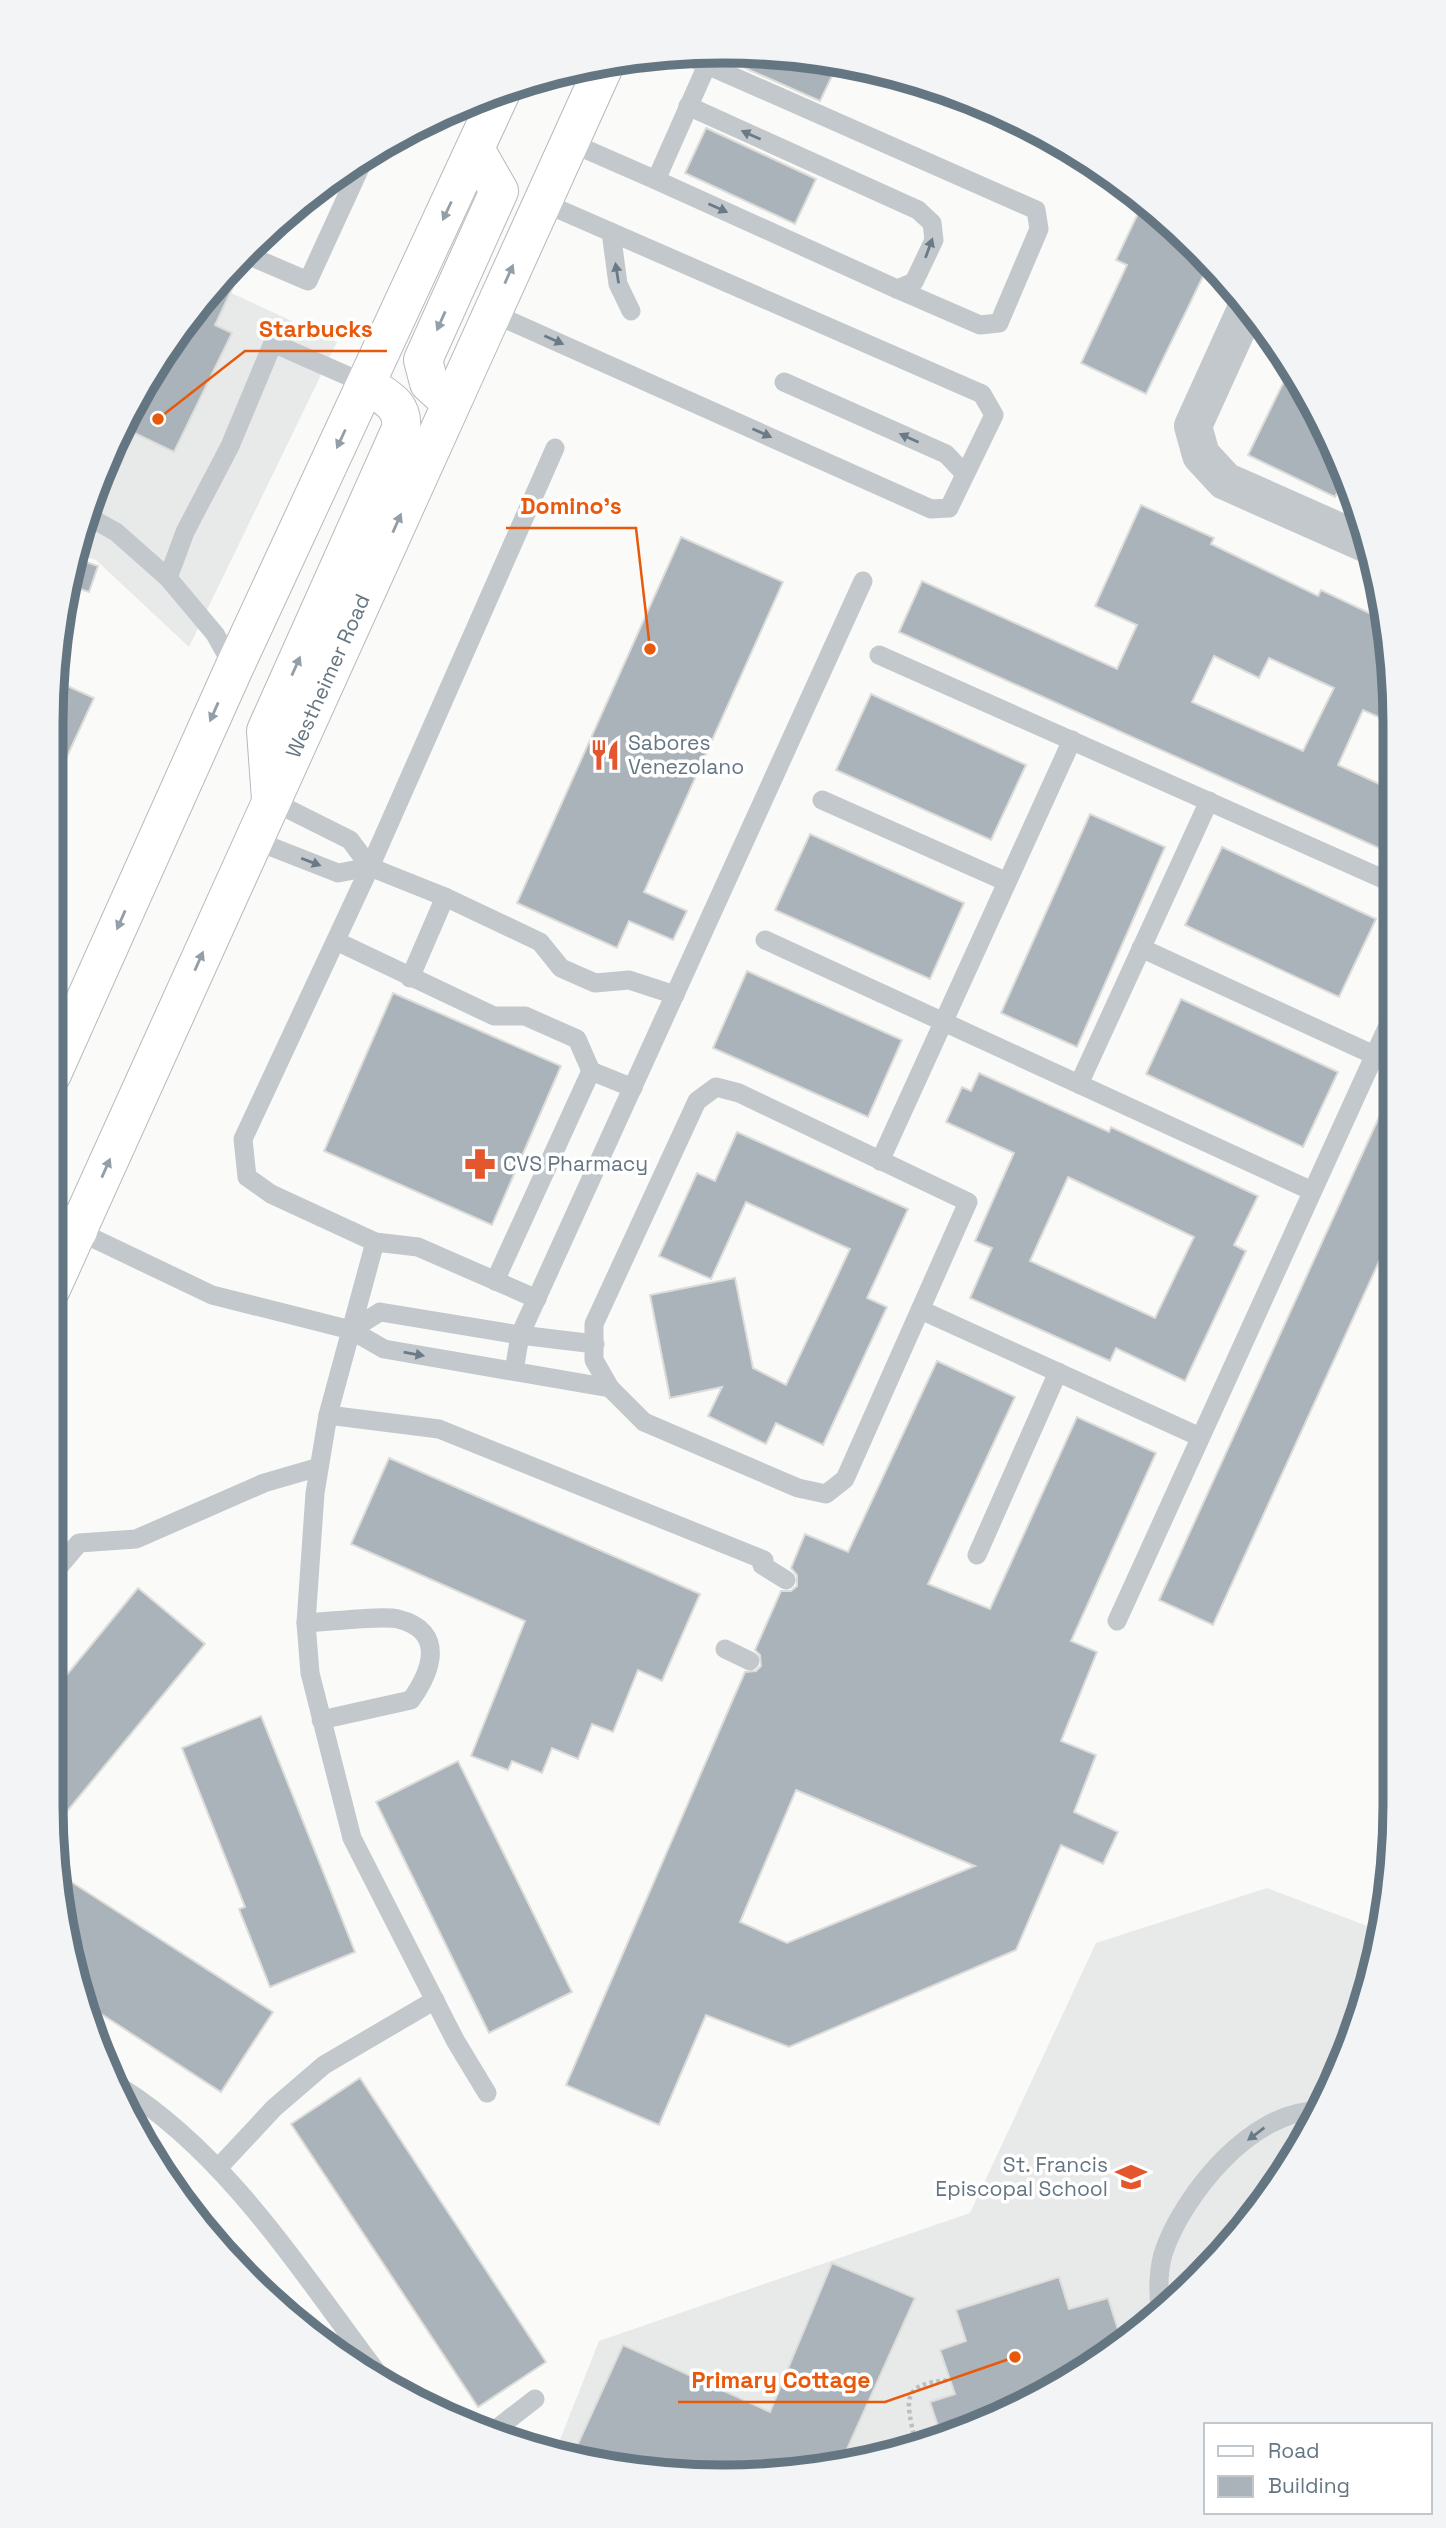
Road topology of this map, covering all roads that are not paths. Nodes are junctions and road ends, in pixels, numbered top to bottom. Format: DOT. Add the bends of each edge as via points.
graph roads {
  1 [pos="704,63"];
  2 [pos="707,65"];
  3 [pos="598,75"];
  4 [pos="496,104"];
  5 [pos="688,106"];
  6 [pos="569,142"];
  7 [pos="475,149"];
  8 [pos="358,173"];
  9 [pos="656,180"];
  10 [pos="542,202"];
  11 [pos="611,232"];
  12 [pos="254,258"];
  13 [pos="897,289"];
  14 [pos="631,311"];
  15 [pos="492,313"];
  16 [pos="1243,316"];
  17 [pos="784,383"];
  18 [pos="366,384"];
  19 [pos="451,403"];
  20 [pos="555,448"];
  21 [pos="965,474"];
  22 [pos="95,520"];
  23 [pos="1357,540"];
  24 [pos="168,578"];
  25 [pos="863,581"];
  26 [pos="879,655"];
  27 [pos="234,668"];
  28 [pos="1072,740"];
  29 [pos="822,800"];
  30 [pos="272,801"];
  31 [pos="1209,801"];
  32 [pos="254,840"];
  33 [pos="370,867"];
  34 [pos="1383,880"];
  35 [pos="1007,882"];
  36 [pos="444,897"];
  37 [pos="765,940"];
  38 [pos="335,941"];
  39 [pos="1141,948"];
  40 [pos="410,978"];
  41 [pos="675,995"];
  42 [pos="943,1022"];
  43 [pos="1383,1035"];
  44 [pos="63,1049"];
  45 [pos="1374,1055"];
  46 [pos="591,1070"];
  47 [pos="1079,1084"];
  48 [pos="633,1088"];
  49 [pos="880,1161"];
  50 [pos="1312,1191"];
  51 [pos="64,1224"];
  52 [pos="375,1242"];
  53 [pos="495,1281"];
  54 [pos="537,1300"];
  55 [pos="921,1310"];
  56 [pos="351,1330"];
  57 [pos="520,1335"];
  58 [pos="594,1344"];
  59 [pos="514,1371"];
  60 [pos="1058,1372"];
  61 [pos="610,1388"];
  62 [pos="328,1415"];
  63 [pos="1200,1437"];
  64 [pos="319,1467"];
  65 [pos="977,1555"];
  66 [pos="63,1562"];
  67 [pos="786,1580"];
  68 [pos="1117,1621"];
  69 [pos="306,1623"];
  70 [pos="725,1649"];
  71 [pos="750,1661"];
  72 [pos="321,1720"];
  73 [pos="435,2000"];
  74 [pos="129,2092"];
  75 [pos="486,2093"];
  76 [pos="1308,2111"];
  77 [pos="219,2167"];
  78 [pos="1159,2300"];
  79 [pos="354,2341"];
  80 [pos="350,2350"];
  81 [pos="370,2363"];
  82 [pos="535,2399"];
  83 [pos="500,2426"];
  1 -- 2 [label="lane"];
  2 -- 5 [label="lane"];
  2 -- 13 [label="lane" via="1036,210 1040,229 999,323 980,325"];
  3 -- 6 [label="main road, Westheimer Road"];
  4 -- 7 [label="main road"];
  5 -- 9 [label="lane"];
  13 -- 5 [label="lane, one-way" via="914,282 934,240 932,223 918,211"];
  6 -- 9 [label="lane"];
  6 -- 10 [label="main road, Westheimer Road"];
  7 -- 18 [label="main road, one-way"];
  7 -- 19 [label="main road, one-way" via="499,191 424,360 429,383"];
  8 -- 12 [label="lane" via="308,281"];
  9 -- 13 [label="lane, one-way"];
  10 -- 11 [label="lane"];
  15 -- 10 [label="main road, Westheimer Road, one-way"];
  14 -- 11 [label="lane, one-way" via="618,284"];
  11 -- 21 [label="lane" via="982,394 994,415"];
  15 -- 19 [label="main road, Westheimer Road"];
  15 -- 21 [label="lane, one-way" via="931,509 949,508"];
  16 -- 23 [label="street" via="1192,426 1201,455 1224,481"];
  21 -- 17 [label="lane, one-way" via="946,454"];
  18 -- 24 [label="lane" via="273,343 230,446 185,531"];
  18 -- 27 [label="main road, one-way"];
  30 -- 18 [label="main road, one-way" via="266,731 401,429 399,407"];
  30 -- 19 [label="main road, Westheimer Road, one-way"];
  20 -- 33 [label="lane"];
  22 -- 24 [label="lane" via="116,532"];
  24 -- 27 [label="lane" via="215,634"];
  25 -- 41 [label="lane"];
  26 -- 28 [label="lane"];
  27 -- 44 [label="main road, one-way"];
  28 -- 31 [label="lane"];
  28 -- 35 [label="lane"];
  29 -- 35 [label="lane"];
  30 -- 32 [label="main road, Westheimer Road"];
  30 -- 33 [label="lane" via="350,840"];
  31 -- 34 [label="lane"];
  31 -- 39 [label="lane"];
  32 -- 33 [label="lane, one-way" via="338,873"];
  51 -- 32 [label="main road, Westheimer Road, one-way"];
  33 -- 36 [label="lane"];
  33 -- 38 [label="lane"];
  35 -- 42 [label="lane"];
  36 -- 40 [label="lane"];
  36 -- 41 [label="lane" via="540,942 561,968 595,983 629,980"];
  37 -- 42 [label="lane"];
  38 -- 40 [label="lane"];
  38 -- 52 [label="lane" via="243,1139 247,1177 271,1194"];
  39 -- 45 [label="lane"];
  39 -- 47 [label="lane"];
  40 -- 46 [label="lane" via="494,1016 525,1016 577,1039"];
  41 -- 48 [label="lane"];
  42 -- 47 [label="lane"];
  42 -- 49 [label="lane"];
  43 -- 45 [label="lane"];
  45 -- 50 [label="lane"];
  46 -- 48 [label="lane"];
  46 -- 53 [label="lane"];
  47 -- 50 [label="lane"];
  48 -- 54 [label="lane"];
  49 -- 55 [label="lane" via="968,1202"];
  49 -- 58 [label="lane" via="739,1093 716,1087 697,1101 594,1324"];
  50 -- 63 [label="lane"];
  51 -- 56 [label="lane" via="212,1296"];
  52 -- 53 [label="lane" via="418,1247"];
  52 -- 56 [label="lane"];
  53 -- 54 [label="lane"];
  54 -- 57 [label="lane"];
  55 -- 60 [label="lane"];
  55 -- 61 [label="lane" via="845,1479 826,1494 798,1488 644,1423"];
  56 -- 57 [label="lane" via="380,1312"];
  56 -- 59 [label="lane, one-way" via="384,1349"];
  56 -- 62 [label="lane"];
  57 -- 58 [label="lane"];
  57 -- 59 [label="lane"];
  58 -- 61 [label="lane" via="594,1360"];
  59 -- 61 [label="lane"];
  60 -- 63 [label="lane"];
  60 -- 65 [label="lane"];
  62 -- 64 [label="lane"];
  62 -- 67 [label="lane" via="439,1429 763,1562"];
  63 -- 68 [label="lane"];
  64 -- 66 [label="lane" via="264,1483 136,1539 79,1543"];
  64 -- 69 [label="lane"];
  69 -- 72 [label="lane" via="310,1673"];
  69 -- 72 [label="lane" via="398,1619 422,1631 432,1652 427,1677 411,1700"];
  70 -- 71 [label="lane"];
  72 -- 73 [label="lane" via="352,1838"];
  73 -- 75 [label="lane"];
  73 -- 77 [label="lane" via="324,2065 274,2108"];
  74 -- 77 [label="lane"];
  76 -- 78 [label="lane, one-way" via="1263,2128 1227,2156 1190,2198 1163,2255"];
  77 -- 79 [label="lane"];
  79 -- 80 [label="lane"];
  79 -- 81 [label="lane"];
  82 -- 83 [label="lane"];
}
